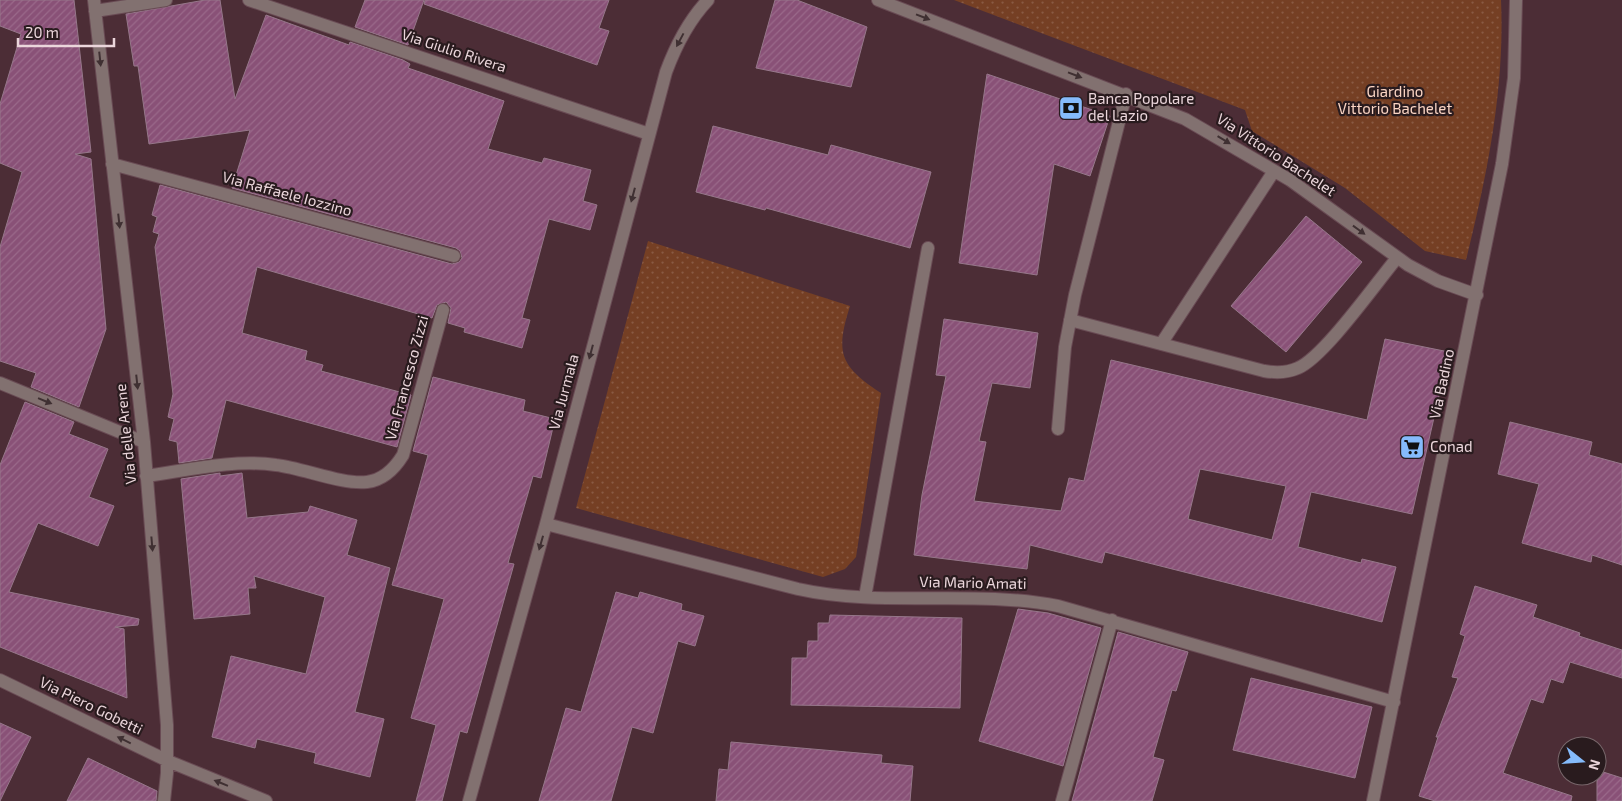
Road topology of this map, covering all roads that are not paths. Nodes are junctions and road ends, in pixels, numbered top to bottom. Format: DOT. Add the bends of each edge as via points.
graph roads {
  1 [pos="166,0"];
  2 [pos="249,0"];
  3 [pos="708,0"];
  4 [pos="878,0"];
  5 [pos="1516,0"];
  6 [pos="94,6"];
  7 [pos="1126,94"];
  8 [pos="649,134"];
  9 [pos="112,164"];
  10 [pos="1274,170"];
  11 [pos="928,248"];
  12 [pos="454,256"];
  13 [pos="1397,258"];
  14 [pos="1477,295"];
  15 [pos="443,310"];
  16 [pos="1070,320"];
  17 [pos="1161,344"];
  18 [pos="0,383"];
  19 [pos="1058,429"];
  20 [pos="144,442"];
  21 [pos="146,476"];
  22 [pos="546,524"];
  23 [pos="865,598"];
  24 [pos="1112,620"];
  25 [pos="0,680"];
  26 [pos="1394,702"];
  27 [pos="168,761"];
  28 [pos="164,801"];
  29 [pos="266,801"];
  30 [pos="469,801"];
  31 [pos="1062,801"];
  32 [pos="1373,801"];
  1 -- 6 [label="street"];
  2 -- 8 [label="street, Via Giulio Rivera"];
  3 -- 8 [label="street, Via Jurmala, one-way" via="693,17 673,54"];
  4 -- 7 [label="street, Via Vittorio Bachelet, one-way"];
  5 -- 14 [label="street, Via Badino" via="1510,109"];
  6 -- 9 [label="street, Via delle Arene, one-way"];
  7 -- 10 [label="street, Via Vittorio Bachelet, one-way" via="1198,125"];
  7 -- 16 [label="street"];
  8 -- 22 [label="street, Via Jurmala, one-way"];
  9 -- 12 [label="street, Via Raffaele Iozzino"];
  9 -- 20 [label="street, Via delle Arene, one-way"];
  10 -- 13 [label="street, Via Vittorio Bachelet, one-way"];
  10 -- 17 [label="street"];
  11 -- 23 [label="street"];
  13 -- 14 [label="street, Via Vittorio Bachelet" via="1438,281"];
  13 -- 17 [label="street" via="1319,352 1298,368 1286,372 1264,371"];
  14 -- 26 [label="street, Via Badino"];
  15 -- 21 [label="street, Via Francesco Zizzi" via="403,455 394,468 377,479 354,481 260,463 220,465"];
  16 -- 17 [label="street"];
  16 -- 19 [label="street"];
  18 -- 20 [label="street, one-way"];
  20 -- 21 [label="street, Via delle Arene"];
  21 -- 27 [label="street, Via delle Arene, one-way"];
  22 -- 23 [label="street, Via Mario Amati" via="798,589"];
  22 -- 30 [label="street, Via Jurmala, one-way"];
  23 -- 24 [label="street, Via Mario Amati" via="1030,601"];
  24 -- 26 [label="street, Via Mario Amati"];
  24 -- 31 [label="street"];
  27 -- 25 [label="street, Via Piero Gobetti, one-way"];
  26 -- 32 [label="street, Via Badino"];
  27 -- 28 [label="street, Via delle Arene"];
  29 -- 27 [label="street, one-way"];
}
